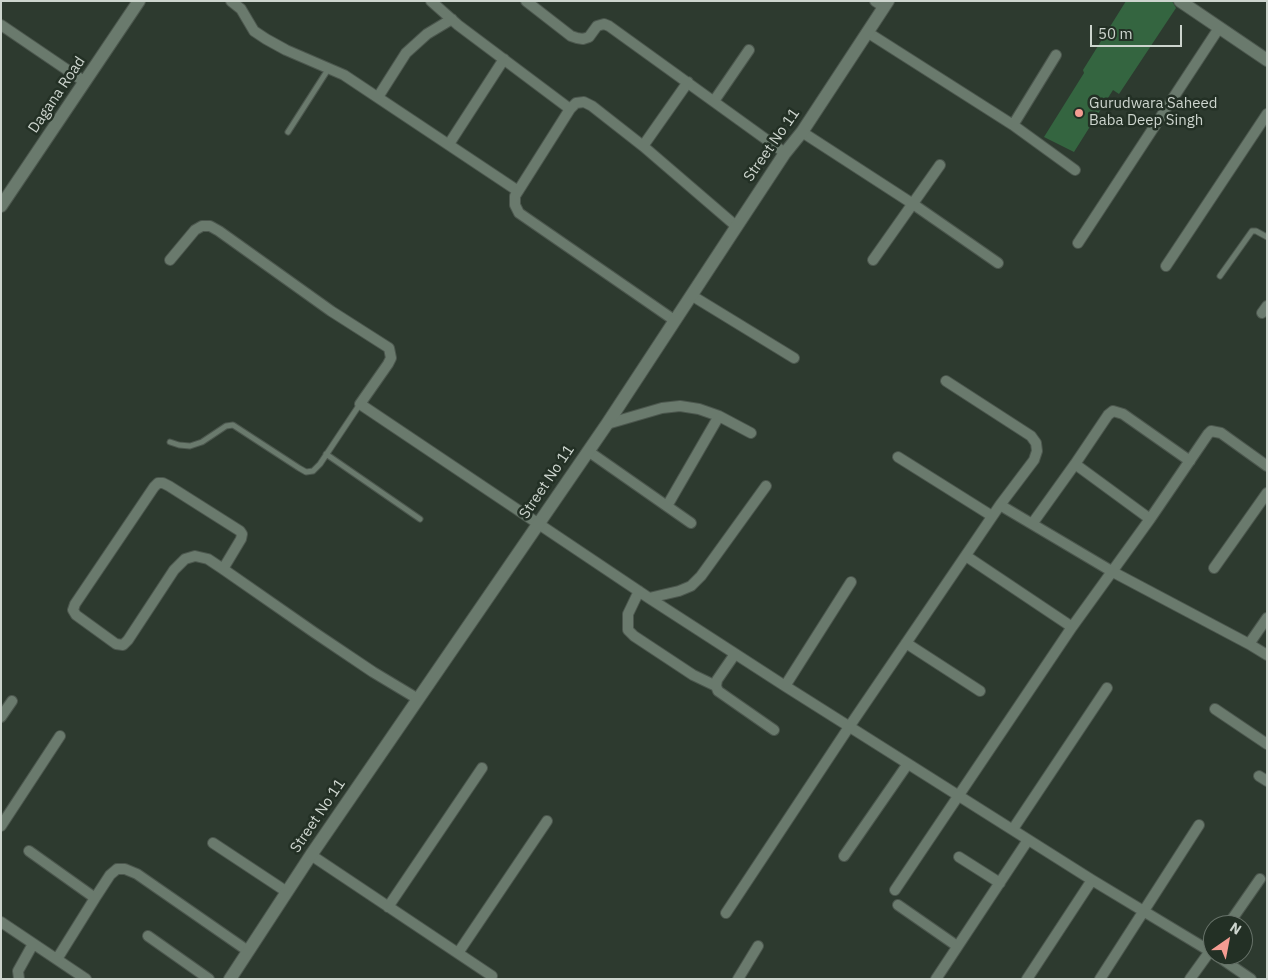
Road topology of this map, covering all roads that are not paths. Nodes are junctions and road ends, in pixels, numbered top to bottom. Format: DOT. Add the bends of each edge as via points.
graph roads {
  1 [pos="139,1"];
  2 [pos="231,1"];
  3 [pos="431,1"];
  4 [pos="526,1"];
  5 [pos="1180,1"];
  6 [pos="882,3"];
  7 [pos="452,19"];
  8 [pos="1,25"];
  9 [pos="1219,28"];
  10 [pos="867,32"];
  11 [pos="749,50"];
  12 [pos="1056,54"];
  13 [pos="1265,56"];
  14 [pos="504,59"];
  15 [pos="330,68"];
  16 [pos="85,82"];
  17 [pos="688,82"];
  18 [pos="378,98"];
  19 [pos="714,101"];
  20 [pos="570,109"];
  21 [pos="1267,114"];
  22 [pos="1013,125"];
  23 [pos="288,132"];
  24 [pos="802,132"];
  25 [pos="448,144"];
  26 [pos="643,146"];
  27 [pos="785,153"];
  28 [pos="940,165"];
  29 [pos="1076,170"];
  30 [pos="518,191"];
  31 [pos="912,204"];
  32 [pos="1,206"];
  33 [pos="736,226"];
  34 [pos="1267,237"];
  35 [pos="1078,243"];
  36 [pos="170,260"];
  37 [pos="873,260"];
  38 [pos="998,263"];
  39 [pos="1166,266"];
  40 [pos="1220,276"];
  41 [pos="692,295"];
  42 [pos="674,320"];
  43 [pos="794,358"];
  44 [pos="946,381"];
  45 [pos="360,404"];
  46 [pos="719,416"];
  47 [pos="607,424"];
  48 [pos="751,433"];
  49 [pos="170,442"];
  50 [pos="588,451"];
  51 [pos="326,454"];
  52 [pos="898,457"];
  53 [pos="1190,461"];
  54 [pos="1075,464"];
  55 [pos="1267,466"];
  56 [pos="766,486"];
  57 [pos="1267,493"];
  58 [pos="1000,505"];
  59 [pos="667,506"];
  60 [pos="992,516"];
  61 [pos="420,519"];
  62 [pos="1150,519"];
  63 [pos="691,523"];
  64 [pos="1032,524"];
  65 [pos="538,525"];
  66 [pos="966,556"];
  67 [pos="1214,568"];
  68 [pos="223,569"];
  69 [pos="1113,572"];
  70 [pos="851,582"];
  71 [pos="639,591"];
  72 [pos="649,598"];
  73 [pos="1267,618"];
  74 [pos="1072,627"];
  75 [pos="906,643"];
  76 [pos="1249,644"];
  77 [pos="735,654"];
  78 [pos="1267,655"];
  79 [pos="716,686"];
  80 [pos="785,686"];
  81 [pos="1107,688"];
  82 [pos="980,691"];
  83 [pos="418,699"];
  84 [pos="12,701"];
  85 [pos="1215,709"];
  86 [pos="1,717"];
  87 [pos="849,727"];
  88 [pos="774,730"];
  89 [pos="60,736"];
  90 [pos="1267,744"];
  91 [pos="907,764"];
  92 [pos="482,768"];
  93 [pos="959,795"];
  94 [pos="547,821"];
  95 [pos="1199,825"];
  96 [pos="1,826"];
  97 [pos="1013,829"];
  98 [pos="1028,840"];
  99 [pos="214,843"];
  100 [pos="29,851"];
  101 [pos="311,855"];
  102 [pos="844,856"];
  103 [pos="959,856"];
  104 [pos="1260,879"];
  105 [pos="1092,880"];
  106 [pos="1000,883"];
  107 [pos="895,890"];
  108 [pos="287,892"];
  109 [pos="95,898"];
  110 [pos="898,905"];
  111 [pos="388,906"];
  112 [pos="1144,912"];
  113 [pos="726,913"];
  114 [pos="1235,915"];
  115 [pos="1,922"];
  116 [pos="148,936"];
  117 [pos="34,944"];
  118 [pos="758,946"];
  119 [pos="957,946"];
  120 [pos="1203,946"];
  121 [pos="248,951"];
  122 [pos="458,953"];
  123 [pos="57,958"];
  124 [pos="1203,964"];
  125 [pos="1231,965"];
  126 [pos="492,976"];
  127 [pos="19,979"];
  128 [pos="86,979"];
  129 [pos="209,979"];
  130 [pos="230,979"];
  131 [pos="738,979"];
  132 [pos="936,979"];
  133 [pos="1027,979"];
  134 [pos="1100,979"];
  135 [pos="1190,979"];
  136 [pos="1251,979"];
  1 -- 16 [label="street, Dagana Road"];
  2 -- 15 [label="street" via="254,31 286,50"];
  3 -- 7 [label="street"];
  4 -- 17 [label="street" via="577,38 589,37 597,26 610,26"];
  5 -- 9 [label="street"];
  6 -- 10 [label="street, Street No 11"];
  7 -- 14 [label="street"];
  7 -- 18 [label="street" via="427,34 406,53"];
  8 -- 16 [label="street"];
  9 -- 13 [label="street"];
  9 -- 35 [label="street"];
  10 -- 22 [label="street"];
  10 -- 24 [label="street, Street No 11"];
  11 -- 19 [label="street"];
  12 -- 22 [label="street"];
  14 -- 20 [label="street"];
  14 -- 25 [label="street"];
  15 -- 18 [label="street"];
  15 -- 23 [label="lane"];
  16 -- 32 [label="street, Dagana Road"];
  17 -- 19 [label="street"];
  17 -- 26 [label="street"];
  18 -- 25 [label="street"];
  19 -- 27 [label="street"];
  20 -- 26 [label="street" via="576,103 592,106"];
  20 -- 30 [label="street"];
  21 -- 39 [label="street"];
  22 -- 29 [label="street"];
  24 -- 27 [label="street, Street No 11"];
  24 -- 31 [label="street"];
  25 -- 30 [label="street"];
  26 -- 33 [label="street"];
  27 -- 33 [label="street, Street No 11"];
  28 -- 31 [label="street"];
  30 -- 42 [label="street" via="515,205 519,213"];
  31 -- 37 [label="street"];
  31 -- 38 [label="street"];
  33 -- 41 [label="street, Street No 11"];
  34 -- 40 [label="lane" via="1252,231"];
  36 -- 45 [label="street" via="195,230 210,226 331,311 383,343 389,348 391,358"];
  41 -- 42 [label="street, Street No 11"];
  41 -- 43 [label="street"];
  42 -- 47 [label="street, Street No 11"];
  44 -- 58 [label="street" via="1031,436 1036,444 1034,460"];
  45 -- 51 [label="lane"];
  45 -- 65 [label="street"];
  46 -- 47 [label="street" via="680,406"];
  46 -- 48 [label="street"];
  46 -- 59 [label="street"];
  47 -- 50 [label="street, Street No 11"];
  49 -- 51 [label="lane" via="190,446 233,425 306,472 313,470"];
  50 -- 59 [label="street"];
  50 -- 65 [label="street, Street No 11"];
  51 -- 61 [label="lane"];
  52 -- 60 [label="street"];
  53 -- 54 [label="street" via="1123,414 1113,411"];
  53 -- 55 [label="street" via="1208,434 1216,431"];
  53 -- 62 [label="street"];
  54 -- 62 [label="street"];
  54 -- 64 [label="street"];
  56 -- 72 [label="street" via="691,586"];
  57 -- 67 [label="street"];
  58 -- 60 [label="street"];
  58 -- 64 [label="street"];
  59 -- 63 [label="street"];
  60 -- 66 [label="street"];
  62 -- 69 [label="street"];
  64 -- 69 [label="street"];
  65 -- 71 [label="street"];
  65 -- 83 [label="street, Street No 11"];
  66 -- 74 [label="street"];
  66 -- 75 [label="street"];
  68 -- 68 [label="street" via="242,539 240,531 169,486 158,483 73,610 116,644 123,645 185,559 195,556 208,559"];
  68 -- 83 [label="street"];
  69 -- 74 [label="street"];
  69 -- 76 [label="street"];
  70 -- 80 [label="street"];
  71 -- 72 [label="street"];
  71 -- 79 [label="street" via="628,614 628,630 693,675"];
  72 -- 77 [label="street"];
  73 -- 76 [label="street"];
  74 -- 93 [label="street"];
  75 -- 82 [label="street"];
  75 -- 87 [label="street"];
  76 -- 78 [label="street"];
  77 -- 79 [label="street"];
  77 -- 80 [label="street"];
  79 -- 88 [label="street" via="723,696"];
  80 -- 87 [label="street"];
  81 -- 97 [label="street"];
  83 -- 101 [label="street, Street No 11"];
  84 -- 86 [label="street"];
  85 -- 90 [label="street"];
  87 -- 91 [label="street"];
  87 -- 113 [label="street"];
  89 -- 96 [label="street"];
  91 -- 93 [label="street"];
  91 -- 102 [label="street"];
  92 -- 111 [label="street"];
  93 -- 97 [label="street"];
  93 -- 107 [label="street"];
  94 -- 122 [label="street"];
  95 -- 112 [label="street"];
  97 -- 98 [label="street"];
  98 -- 105 [label="street"];
  98 -- 106 [label="street"];
  99 -- 108 [label="street"];
  100 -- 109 [label="street"];
  101 -- 108 [label="street, Street No 11"];
  101 -- 111 [label="street"];
  103 -- 106 [label="street"];
  104 -- 114 [label="street"];
  105 -- 112 [label="street"];
  105 -- 133 [label="street"];
  106 -- 119 [label="street"];
  108 -- 121 [label="street, Street No 11"];
  109 -- 121 [label="street" via="110,875 117,869 125,869"];
  109 -- 123 [label="street"];
  110 -- 119 [label="street"];
  111 -- 122 [label="street"];
  112 -- 120 [label="street"];
  112 -- 134 [label="street"];
  115 -- 117 [label="street"];
  116 -- 129 [label="street"];
  117 -- 123 [label="street"];
  117 -- 127 [label="street" via="18,971"];
  118 -- 131 [label="street"];
  119 -- 132 [label="street"];
  121 -- 130 [label="street, Street No 11"];
  122 -- 126 [label="street"];
  123 -- 128 [label="street"];
  124 -- 135 [label="street"];
  125 -- 136 [label="street"];
}
